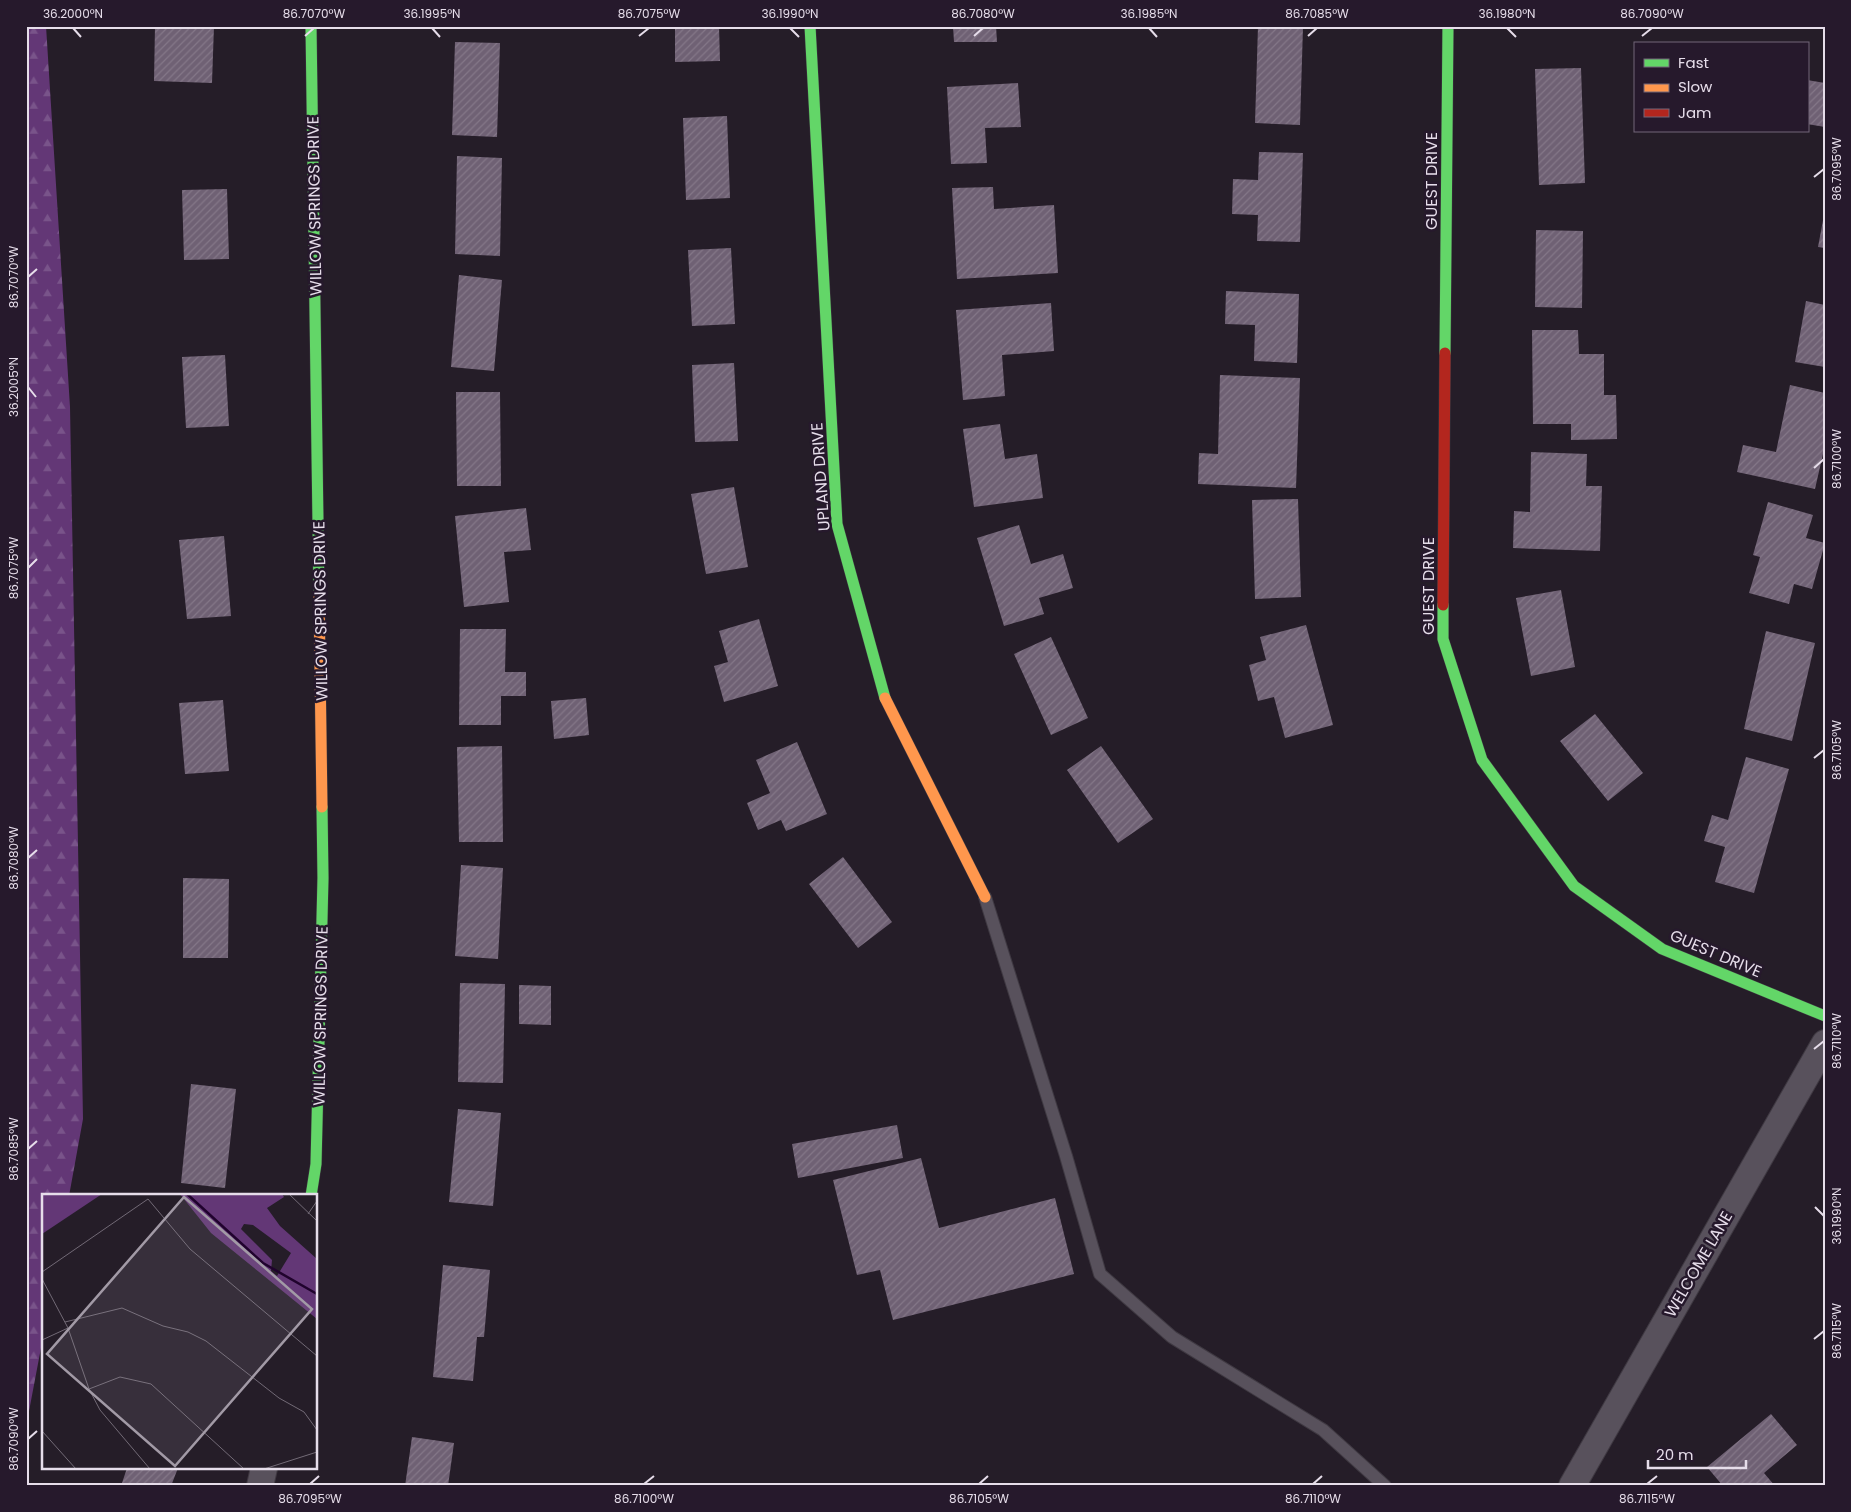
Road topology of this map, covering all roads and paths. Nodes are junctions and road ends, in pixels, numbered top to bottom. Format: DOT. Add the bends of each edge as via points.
graph roads {
  1 [pos="312,26"];
  2 [pos="810,26"];
  3 [pos="1448,26"];
  4 [pos="984,897"];
  5 [pos="1825,1016"];
  6 [pos="1825,1043"];
  7 [pos="312,1194"];
  8 [pos="264,1470"];
  9 [pos="260,1486"];
  10 [pos="1385,1486"];
  11 [pos="1572,1486"];
  1 -- 7 [label="street, WILLOW SPRINGS DRIVE" via="324,878 316,1164"];
  2 -- 4 [label="street, UPLAND DRIVE" via="837,524 884,698"];
  3 -- 5 [label="street, GUEST DRIVE" via="1443,639 1482,760 1574,886 1662,949"];
  4 -- 10 [label="lane" via="1100,1274 1172,1337 1323,1430"];
  6 -- 11 [label="street, WELCOME LANE"];
  8 -- 9 [label="street"];
}
